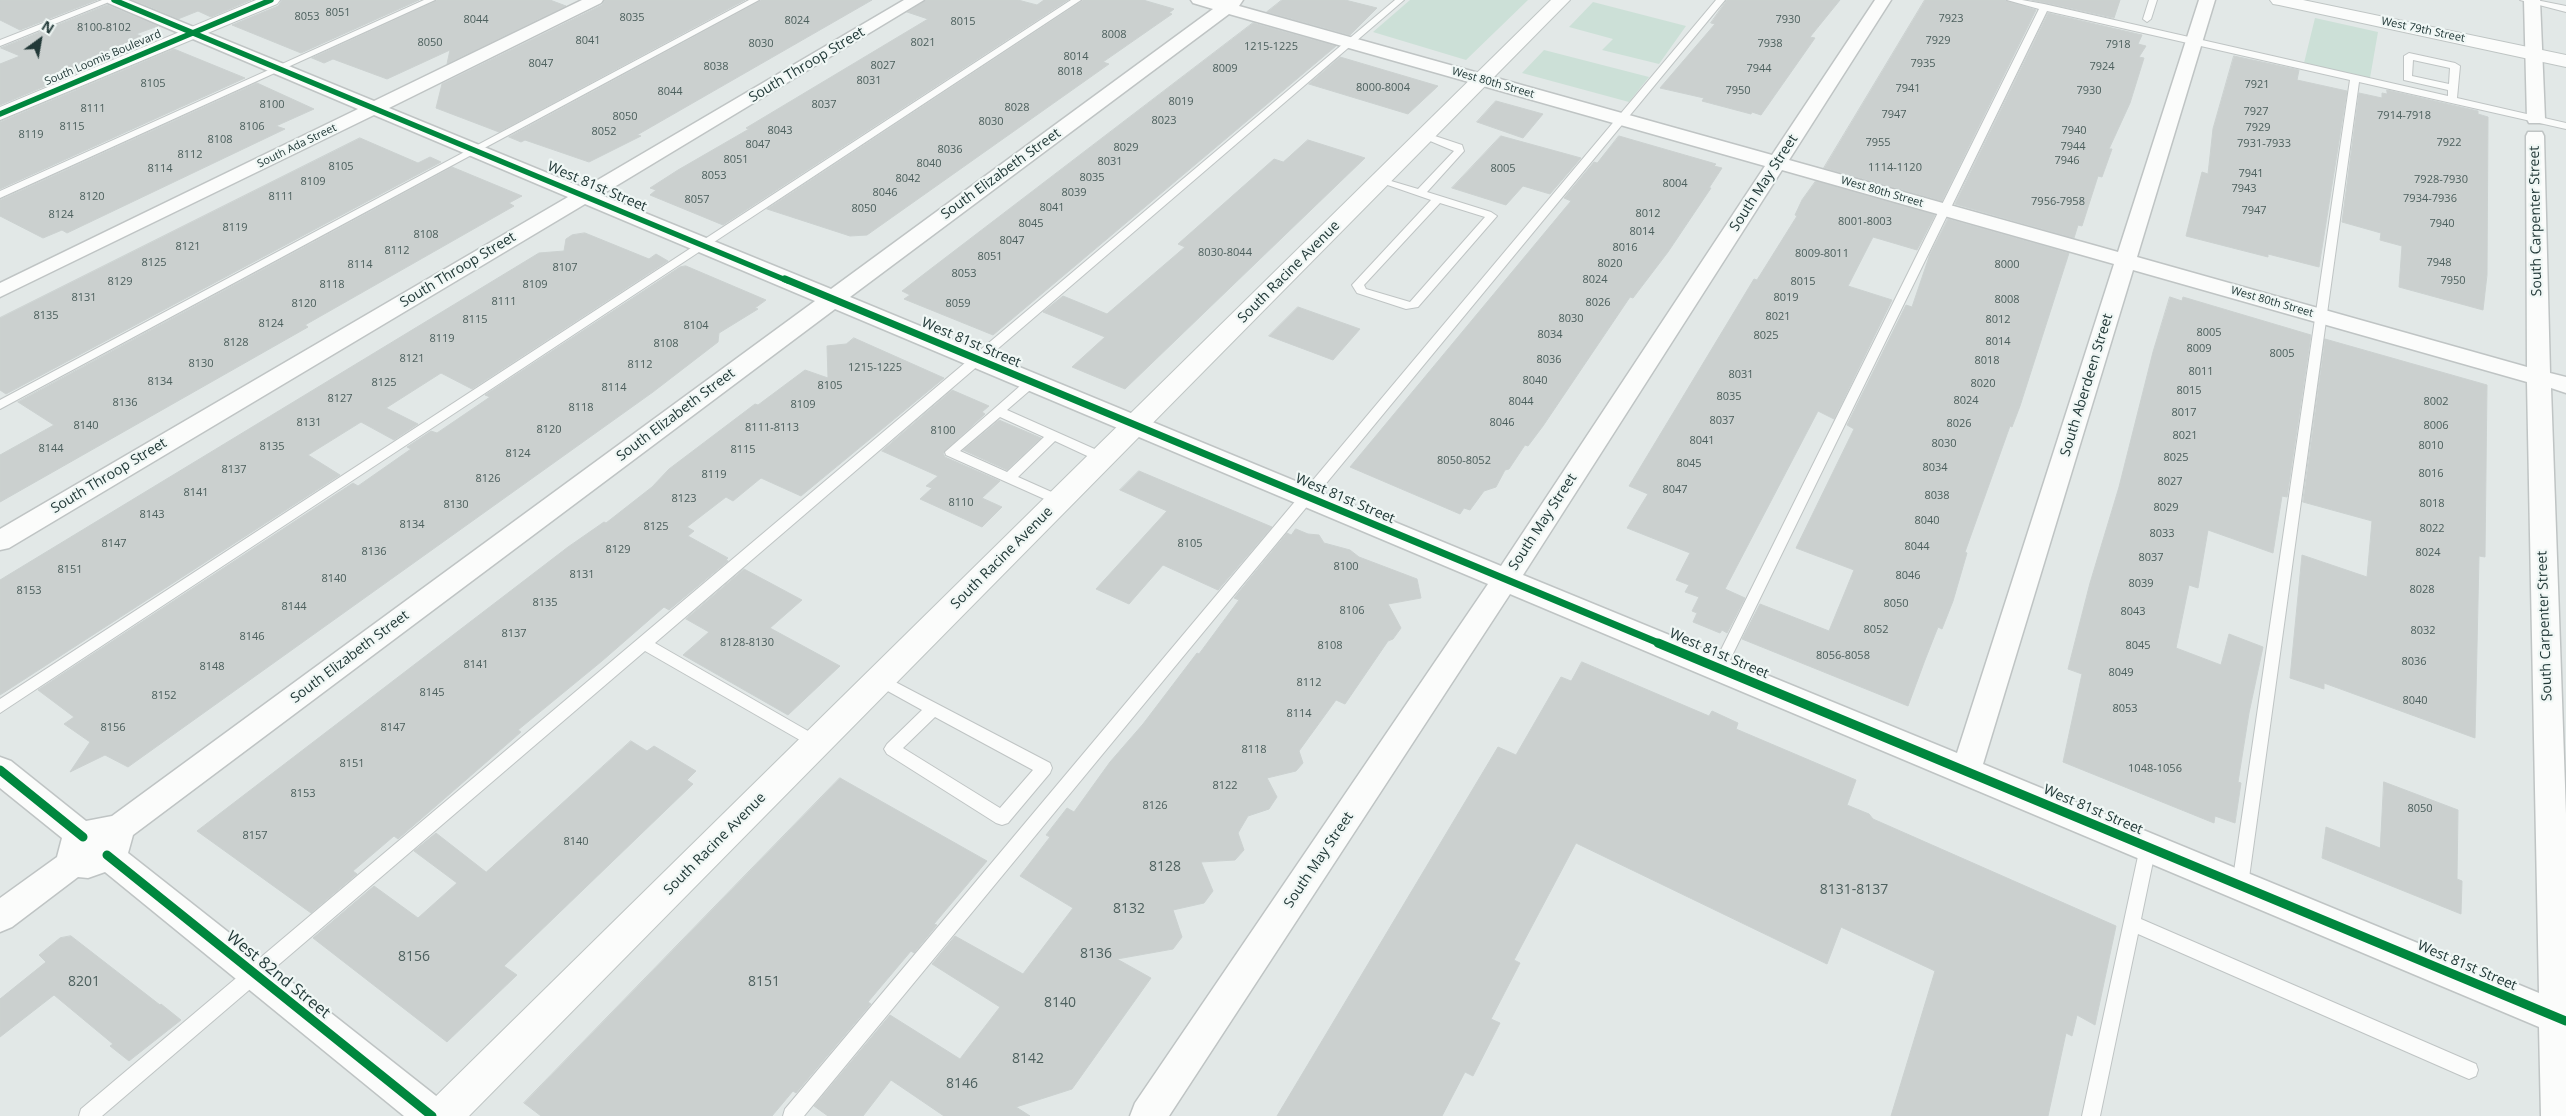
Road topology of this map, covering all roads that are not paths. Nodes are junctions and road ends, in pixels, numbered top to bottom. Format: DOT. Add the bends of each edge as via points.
graph roads {
  1 [pos="110,0"];
  2 [pos="114,0"];
  3 [pos="271,0"];
  4 [pos="431,0"];
  5 [pos="595,0"];
  6 [pos="755,0"];
  7 [pos="916,0"];
  8 [pos="1076,0"];
  9 [pos="1199,0"];
  10 [pos="1400,0"];
  11 [pos="1561,0"];
  12 [pos="1721,0"];
  13 [pos="1883,0"];
  14 [pos="2011,0"];
  15 [pos="2153,0"];
  16 [pos="2207,0"];
  17 [pos="2280,0"];
  18 [pos="2529,1"];
  19 [pos="1231,4"];
  20 [pos="2044,7"];
  21 [pos="2566,8"];
  22 [pos="2147,19"];
  23 [pos="193,32"];
  24 [pos="2194,41"];
  25 [pos="1350,42"];
  26 [pos="0,43"];
  27 [pos="2533,54"];
  28 [pos="2566,61"];
  29 [pos="280,68"];
  30 [pos="2355,78"];
  31 [pos="1482,80"];
  32 [pos="2452,88"];
  33 [pos="2452,100"];
  34 [pos="375,108"];
  35 [pos="0,114"];
  36 [pos="1623,119"];
  37 [pos="2566,126"];
  38 [pos="2535,127"];
  39 [pos="1426,136"];
  40 [pos="475,150"];
  41 [pos="1777,163"];
  42 [pos="1381,180"];
  43 [pos="1420,193"];
  44 [pos="0,194"];
  45 [pos="585,196"];
  46 [pos="1438,198"];
  47 [pos="1943,209"];
  48 [pos="704,245"];
  49 [pos="2126,261"];
  50 [pos="0,291"];
  51 [pos="832,299"];
  52 [pos="2322,316"];
  53 [pos="978,359"];
  54 [pos="2538,377"];
  55 [pos="1032,382"];
  56 [pos="2566,385"];
  57 [pos="0,405"];
  58 [pos="998,411"];
  59 [pos="1136,425"];
  60 [pos="1054,435"];
  61 [pos="1103,458"];
  62 [pos="1009,478"];
  63 [pos="1309,497"];
  64 [pos="1060,501"];
  65 [pos="0,541"];
  66 [pos="1506,580"];
  67 [pos="644,643"];
  68 [pos="1719,668"];
  69 [pos="880,680"];
  70 [pos="0,707"];
  71 [pos="934,708"];
  72 [pos="817,743"];
  73 [pos="0,770"];
  74 [pos="1966,771"];
  75 [pos="95,846"];
  76 [pos="2148,847"];
  77 [pos="2240,885"];
  78 [pos="0,917"];
  79 [pos="2132,923"];
  80 [pos="255,974"];
  81 [pos="2561,1019"];
  82 [pos="2469,1070"];
  83 [pos="88,1116"];
  84 [pos="432,1116"];
  85 [pos="442,1116"];
  86 [pos="792,1116"];
  87 [pos="1148,1116"];
  88 [pos="2091,1116"];
  89 [pos="2559,1116"];
  1 -- 26 [label="lane"];
  2 -- 23 [label="street, West 81st Street"];
  3 -- 23 [label="street, South Loomis Boulevard"];
  4 -- 29 [label="lane"];
  5 -- 34 [label="street, South Ada Street"];
  6 -- 40 [label="lane"];
  7 -- 45 [label="street, South Throop Street"];
  8 -- 48 [label="lane"];
  9 -- 19 [label="street, West 80th Street"];
  10 -- 25 [label="lane"];
  11 -- 31 [label="street, South Racine Avenue"];
  12 -- 36 [label="lane"];
  13 -- 41 [label="street, South May Street"];
  14 -- 20 [label="lane"];
  15 -- 22 [label="lane"];
  16 -- 24 [label="street, South Aberdeen Street"];
  17 -- 27 [label="street, West 79th Street"];
  18 -- 21 [label="lane"];
  18 -- 27 [label="street, South Carpenter Street"];
  19 -- 25 [label="street, West 80th Street"];
  19 -- 51 [label="street, South Elizabeth Street"];
  20 -- 24 [label="lane"];
  20 -- 47 [label="lane"];
  23 -- 29 [label="street, West 81st Street"];
  23 -- 35 [label="street, South Loomis Boulevard"];
  24 -- 30 [label="lane"];
  24 -- 49 [label="street, South Aberdeen Street"];
  25 -- 31 [label="street, West 80th Street"];
  25 -- 53 [label="lane"];
  27 -- 28 [label="street, West 79th Street"];
  27 -- 38 [label="street, South Carpenter Street"];
  29 -- 34 [label="street, West 81st Street"];
  29 -- 44 [label="lane"];
  30 -- 33 [label="lane"];
  30 -- 52 [label="lane"];
  31 -- 36 [label="street, West 80th Street"];
  31 -- 39 [label="street, South Racine Avenue"];
  32 -- 32 [label="lane" via="2454,66 2409,56 2407,78"];
  32 -- 33 [label="lane"];
  33 -- 38 [label="lane"];
  34 -- 40 [label="street, West 81st Street"];
  34 -- 50 [label="street, South Ada Street"];
  36 -- 41 [label="street, West 80th Street"];
  36 -- 63 [label="lane"];
  37 -- 38 [label="lane"];
  38 -- 54 [label="street, South Carpenter Street"];
  39 -- 42 [label="street, South Racine Avenue"];
  39 -- 43 [label="lane" via="1452,143 1459,151"];
  40 -- 45 [label="street, West 81st Street"];
  40 -- 57 [label="lane"];
  41 -- 47 [label="street, West 80th Street"];
  41 -- 66 [label="street, South May Street"];
  42 -- 43 [label="lane"];
  42 -- 59 [label="street, South Racine Avenue"];
  43 -- 46 [label="lane"];
  45 -- 48 [label="street, West 81st Street"];
  45 -- 65 [label="street, South Throop Street"];
  46 -- 46 [label="lane" via="1492,218 1414,305 1406,306 1359,290 1358,285"];
  47 -- 49 [label="street, West 80th Street"];
  47 -- 68 [label="lane"];
  48 -- 51 [label="street, West 81st Street"];
  48 -- 70 [label="lane"];
  49 -- 52 [label="street, West 80th Street"];
  49 -- 74 [label="street, South Aberdeen Street"];
  51 -- 53 [label="street, West 81st Street"];
  51 -- 75 [label="street, South Elizabeth Street"];
  52 -- 54 [label="street, West 80th Street"];
  52 -- 77 [label="lane"];
  53 -- 55 [label="street, West 81st Street"];
  53 -- 67 [label="lane"];
  54 -- 56 [label="street, West 80th Street"];
  54 -- 81 [label="street, South Carpenter Street"];
  55 -- 58 [label="lane"];
  55 -- 59 [label="street, West 81st Street"];
  58 -- 60 [label="lane"];
  58 -- 62 [label="lane" via="951,452"];
  59 -- 61 [label="street, South Racine Avenue"];
  59 -- 63 [label="street, West 81st Street"];
  60 -- 61 [label="lane"];
  60 -- 62 [label="lane"];
  61 -- 64 [label="street, South Racine Avenue"];
  62 -- 64 [label="lane"];
  63 -- 66 [label="street, West 81st Street"];
  63 -- 86 [label="lane"];
  64 -- 69 [label="street, South Racine Avenue"];
  66 -- 68 [label="street, West 81st Street"];
  66 -- 87 [label="street, South May Street"];
  67 -- 72 [label="lane"];
  67 -- 80 [label="lane"];
  68 -- 74 [label="street, West 81st Street"];
  69 -- 71 [label="lane"];
  69 -- 72 [label="street, South Racine Avenue"];
  71 -- 71 [label="lane" via="1044,768 1002,818 892,749"];
  72 -- 85 [label="street, South Racine Avenue"];
  73 -- 75 [label="street, West 82nd Street"];
  74 -- 76 [label="street, West 81st Street"];
  75 -- 78 [label="street, South Elizabeth Street"];
  75 -- 80 [label="street, West 82nd Street"];
  76 -- 77 [label="street, West 81st Street"];
  76 -- 79 [label="lane"];
  77 -- 81 [label="street, West 81st Street"];
  79 -- 82 [label="lane"];
  79 -- 88 [label="lane"];
  80 -- 83 [label="lane"];
  80 -- 84 [label="street, West 82nd Street"];
  81 -- 89 [label="street, South Carpenter Street"];
}
